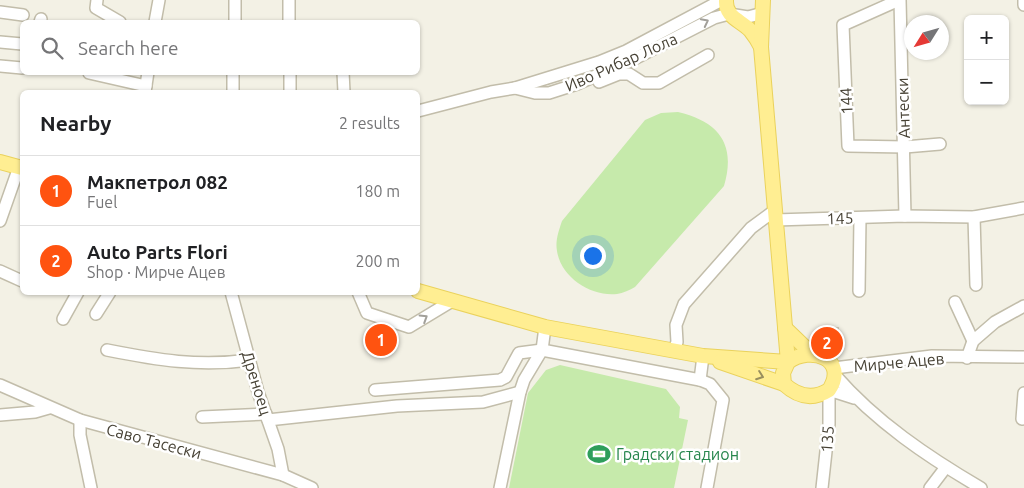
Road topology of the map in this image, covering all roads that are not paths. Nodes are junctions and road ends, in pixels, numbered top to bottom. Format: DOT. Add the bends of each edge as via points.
graph roads {
  1 [pos="97,0"];
  2 [pos="159,0"];
  3 [pos="235,0"];
  4 [pos="289,0"];
  5 [pos="722,0"];
  6 [pos="726,0"];
  7 [pos="899,0"];
  8 [pos="1024,0"];
  9 [pos="1024,5"];
  10 [pos="763,6"];
  11 [pos="0,12"];
  12 [pos="729,14"];
  13 [pos="23,15"];
  14 [pos="117,20"];
  15 [pos="155,20"];
  16 [pos="235,20"];
  17 [pos="289,20"];
  18 [pos="0,42"];
  19 [pos="20,44"];
  20 [pos="762,47"];
  21 [pos="708,54"];
  22 [pos="0,66"];
  23 [pos="20,68"];
  24 [pos="96,75"];
  25 [pos="148,75"];
  26 [pos="234,75"];
  27 [pos="290,75"];
  28 [pos="343,75"];
  29 [pos="577,84"];
  30 [pos="515,88"];
  31 [pos="146,89"];
  32 [pos="233,90"];
  33 [pos="290,90"];
  34 [pos="344,90"];
  35 [pos="420,110"];
  36 [pos="940,144"];
  37 [pos="905,147"];
  38 [pos="0,162"];
  39 [pos="20,167"];
  40 [pos="20,169"];
  41 [pos="1024,208"];
  42 [pos="1,214"];
  43 [pos="774,216"];
  44 [pos="905,216"];
  45 [pos="974,217"];
  46 [pos="860,218"];
  47 [pos="0,272"];
  48 [pos="20,280"];
  49 [pos="976,285"];
  50 [pos="859,291"];
  51 [pos="420,292"];
  52 [pos="76,295"];
  53 [pos="108,295"];
  54 [pos="233,295"];
  55 [pos="359,295"];
  56 [pos="452,301"];
  57 [pos="955,302"];
  58 [pos="1024,306"];
  59 [pos="96,314"];
  60 [pos="63,319"];
  61 [pos="546,327"];
  62 [pos="785,328"];
  63 [pos="973,341"];
  64 [pos="107,350"];
  65 [pos="542,350"];
  66 [pos="674,350"];
  67 [pos="811,353"];
  68 [pos="703,356"];
  69 [pos="1024,357"];
  70 [pos="967,358"];
  71 [pos="250,360"];
  72 [pos="788,362"];
  73 [pos="834,372"];
  74 [pos="700,380"];
  75 [pos="784,384"];
  76 [pos="0,385"];
  77 [pos="375,390"];
  78 [pos="829,390"];
  79 [pos="520,392"];
  80 [pos="1024,394"];
  81 [pos="855,399"];
  82 [pos="49,408"];
  83 [pos="0,415"];
  84 [pos="267,417"];
  85 [pos="202,418"];
  86 [pos="1022,419"];
  87 [pos="80,420"];
  88 [pos="946,467"];
  89 [pos="283,474"];
  90 [pos="91,488"];
  91 [pos="312,488"];
  92 [pos="500,488"];
  93 [pos="707,488"];
  94 [pos="822,488"];
  95 [pos="930,488"];
  96 [pos="981,488"];
  1 -- 14 [label="street" via="96,8"];
  2 -- 15 [label="street"];
  3 -- 16 [label="street"];
  4 -- 17 [label="street"];
  5 -- 30 [label="street" via="626,51"];
  6 -- 12 [label="main road"];
  7 -- 37 [label="street, Антески"];
  7 -- 37 [label="street, 144" via="843,25 844,69 848,146"];
  8 -- 9 [label="street"];
  10 -- 12 [label="street, Иво Рибар Лола" via="748,17"];
  10 -- 20 [label="main road"];
  11 -- 13 [label="street"];
  12 -- 20 [label="main road" via="749,29"];
  29 -- 12 [label="street, Иво Рибар Лола, one-way" via="714,18"];
  18 -- 19 [label="street"];
  20 -- 43 [label="main road"];
  21 -- 29 [label="street" via="659,83 643,83 629,74 619,74 584,87"];
  22 -- 23 [label="street"];
  24 -- 31 [label="street"];
  25 -- 31 [label="street"];
  26 -- 32 [label="street"];
  27 -- 33 [label="street"];
  28 -- 34 [label="street"];
  29 -- 30 [label="street, Иво Рибар Лола" via="550,93"];
  30 -- 35 [label="street, Иво Рибар Лола"];
  36 -- 37 [label="street, 144"];
  37 -- 44 [label="street, Антески"];
  38 -- 39 [label="main road"];
  40 -- 42 [label="street"];
  41 -- 45 [label="street, 145"];
  43 -- 46 [label="street, 145"];
  43 -- 62 [label="main road"];
  43 -- 66 [label="street" via="751,228 684,304 676,325"];
  44 -- 45 [label="street, 145"];
  44 -- 46 [label="street, 145"];
  45 -- 49 [label="street"];
  46 -- 50 [label="street"];
  47 -- 48 [label="street"];
  51 -- 56 [label="main road"];
  52 -- 60 [label="street"];
  53 -- 59 [label="street"];
  54 -- 71 [label="street, Дреноец"];
  55 -- 56 [label="street, one-way" via="367,313 409,327"];
  56 -- 61 [label="main road"];
  57 -- 63 [label="street"];
  58 -- 63 [label="street" via="995,322"];
  61 -- 65 [label="street"];
  61 -- 66 [label="main road"];
  62 -- 67 [label="main road"];
  62 -- 72 [label="main road"];
  63 -- 70 [label="street"];
  64 -- 71 [label="street" via="202,365"];
  65 -- 74 [label="street"];
  65 -- 77 [label="street" via="519,353 506,377 500,380"];
  65 -- 79 [label="street"];
  66 -- 68 [label="main road"];
  67 -- 72 [label="main road" via="797,355"];
  67 -- 73 [label="main road" via="824,357"];
  68 -- 72 [label="main road"];
  68 -- 74 [label="street"];
  68 -- 75 [label="main road, one-way"];
  69 -- 70 [label="street, Мирче Ацев"];
  70 -- 73 [label="street, Мирче Ацев" via="932,356"];
  71 -- 84 [label="street, Дреноец"];
  72 -- 75 [label="main road" via="783,373"];
  73 -- 78 [label="main road"];
  73 -- 81 [label="street"];
  74 -- 93 [label="street" via="710,384 723,400"];
  75 -- 78 [label="main road" via="797,394 810,397"];
  76 -- 82 [label="street, Саво Тасески"];
  78 -- 81 [label="street"];
  78 -- 94 [label="street, 135"];
  79 -- 84 [label="street" via="483,402"];
  79 -- 92 [label="street"];
  80 -- 86 [label="street"];
  81 -- 88 [label="street"];
  82 -- 83 [label="street"];
  82 -- 87 [label="street, Саво Тасески"];
  84 -- 85 [label="street"];
  84 -- 89 [label="street, Дреноец"];
  87 -- 89 [label="street, Саво Тасески"];
  87 -- 90 [label="street"];
  88 -- 95 [label="street"];
  88 -- 96 [label="street"];
  89 -- 91 [label="street, Саво Тасески"];
}
